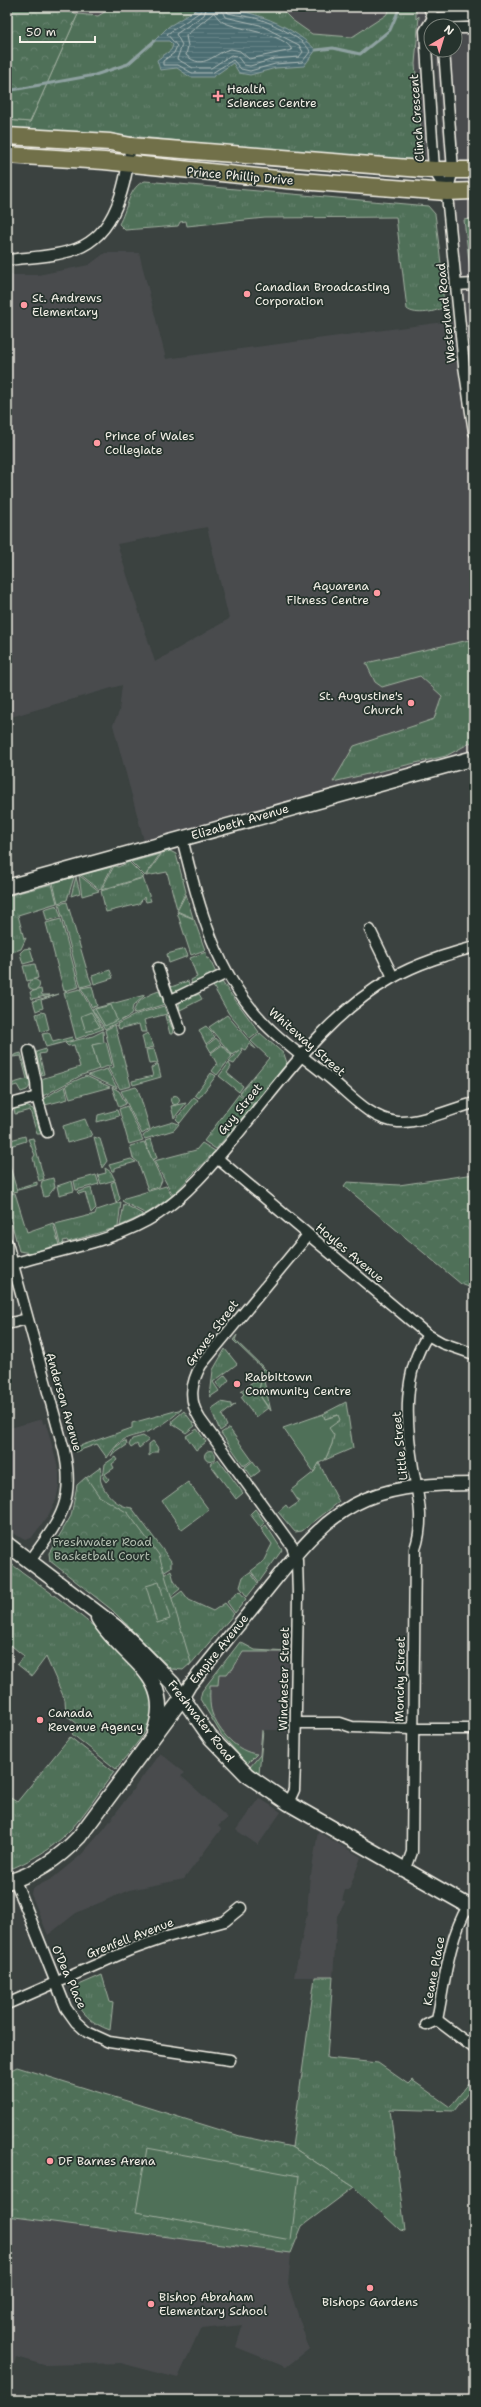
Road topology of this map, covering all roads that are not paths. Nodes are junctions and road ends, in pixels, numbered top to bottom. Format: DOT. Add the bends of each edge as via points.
graph roads {
  1 [pos="428,7"];
  2 [pos="474,16"];
  3 [pos="433,18"];
  4 [pos="463,28"];
  5 [pos="474,28"];
  6 [pos="427,58"];
  7 [pos="445,58"];
  8 [pos="7,136"];
  9 [pos="131,146"];
  10 [pos="7,155"];
  11 [pos="128,164"];
  12 [pos="434,170"];
  13 [pos="453,170"];
  14 [pos="474,170"];
  15 [pos="474,191"];
  16 [pos="447,192"];
  17 [pos="7,260"];
  18 [pos="474,284"];
  19 [pos="456,285"];
  20 [pos="474,432"];
  21 [pos="474,758"];
  22 [pos="182,838"];
  23 [pos="7,887"];
  24 [pos="370,930"];
  25 [pos="474,948"];
  26 [pos="158,968"];
  27 [pos="227,973"];
  28 [pos="393,977"];
  29 [pos="169,1001"];
  30 [pos="180,1029"];
  31 [pos="29,1051"];
  32 [pos="301,1055"];
  33 [pos="37,1097"];
  34 [pos="474,1103"];
  35 [pos="7,1105"];
  36 [pos="47,1132"];
  37 [pos="217,1158"];
  38 [pos="308,1235"];
  39 [pos="7,1243"];
  40 [pos="13,1264"];
  41 [pos="27,1319"];
  42 [pos="7,1324"];
  43 [pos="428,1335"];
  44 [pos="474,1354"];
  45 [pos="474,1484"];
  46 [pos="417,1487"];
  47 [pos="7,1544"];
  48 [pos="296,1555"];
  49 [pos="30,1561"];
  50 [pos="94,1612"];
  51 [pos="182,1697"];
  52 [pos="297,1723"];
  53 [pos="474,1728"];
  54 [pos="412,1729"];
  55 [pos="153,1738"];
  56 [pos="288,1803"];
  57 [pos="405,1870"];
  58 [pos="11,1881"];
  59 [pos="471,1907"];
  60 [pos="241,1908"];
  61 [pos="55,1983"];
  62 [pos="7,2004"];
  63 [pos="437,2020"];
  64 [pos="426,2025"];
  65 [pos="474,2048"];
  66 [pos="230,2060"];
  1 -- 3 [label="street"];
  2 -- 3 [label="street"];
  4 -- 5 [label="street"];
  6 -- 12 [label="street, Clinch Crescent"];
  7 -- 13 [label="street"];
  8 -- 9 [label="main road, Prince Phillip Drive" via="110,142"];
  9 -- 11 [label="street"];
  9 -- 12 [label="main road, Prince Phillip Drive"];
  10 -- 11 [label="main road, Prince Phillip Drive"];
  11 -- 16 [label="main road, Prince Phillip Drive"];
  11 -- 17 [label="street" via="114,210 96,237 76,249"];
  12 -- 13 [label="main road, Prince Phillip Drive"];
  12 -- 16 [label="street, Clinch Crescent"];
  13 -- 14 [label="main road, Prince Phillip Drive"];
  13 -- 16 [label="street"];
  15 -- 16 [label="main road, Prince Phillip Drive"];
  16 -- 19 [label="street, Westerland Road"];
  18 -- 19 [label="street"];
  19 -- 20 [label="street, Westerland Road"];
  21 -- 22 [label="main road, Elizabeth Avenue"];
  22 -- 23 [label="main road, Elizabeth Avenue"];
  22 -- 27 [label="street, Whiteway Street" via="203,920"];
  24 -- 28 [label="street"];
  25 -- 28 [label="street, Guy Street" via="428,961"];
  26 -- 29 [label="street"];
  27 -- 29 [label="street"];
  27 -- 32 [label="street, Whiteway Street" via="258,1016"];
  28 -- 32 [label="street, Guy Street" via="353,1003"];
  29 -- 30 [label="street"];
  31 -- 33 [label="street"];
  32 -- 34 [label="street, Whiteway Street" via="367,1109 389,1120 408,1121"];
  32 -- 37 [label="street, Guy Street"];
  33 -- 35 [label="street"];
  33 -- 36 [label="street"];
  37 -- 38 [label="street, Hoyles Avenue"];
  37 -- 40 [label="street, Guy Street" via="185,1192 146,1221 113,1236"];
  38 -- 43 [label="street, Hoyles Avenue"];
  38 -- 48 [label="street, Graves Street" via="202,1365 196,1375 192,1392 193,1404 200,1419"];
  39 -- 40 [label="street, Anderson Avenue"];
  40 -- 41 [label="street, Anderson Avenue"];
  41 -- 42 [label="street"];
  41 -- 49 [label="street, Anderson Avenue" via="64,1450 68,1484 62,1515"];
  43 -- 44 [label="street, Hoyles Avenue" via="442,1343"];
  43 -- 46 [label="street, Little Street" via="415,1357 409,1390 409,1433"];
  45 -- 46 [label="street, Empire Avenue"];
  46 -- 48 [label="street, Empire Avenue" via="387,1492 348,1508 326,1523"];
  46 -- 54 [label="street, Monchy Street" via="421,1533 415,1549"];
  47 -- 49 [label="main road, Freshwater Road"];
  48 -- 51 [label="street, Empire Avenue"];
  48 -- 52 [label="street, Winchester Street"];
  49 -- 50 [label="main road, Freshwater Road"];
  50 -- 51 [label="main road, Freshwater Road" via="133,1643 173,1684"];
  50 -- 55 [label="main road" via="105,1630 154,1682 160,1708"];
  51 -- 55 [label="main road, Empire Avenue"];
  51 -- 56 [label="main road, Freshwater Road" via="210,1737 235,1765"];
  52 -- 54 [label="street"];
  52 -- 56 [label="street, Winchester Street" via="294,1790"];
  53 -- 54 [label="street"];
  54 -- 57 [label="street, Monchy Street" via="412,1852"];
  55 -- 58 [label="main road, Empire Avenue" via="70,1847 42,1868"];
  56 -- 57 [label="main road, Freshwater Road"];
  57 -- 59 [label="main road, Freshwater Road"];
  58 -- 61 [label="street, O'Dea Place"];
  59 -- 63 [label="street, Keane Place" via="457,1924 452,1939"];
  60 -- 61 [label="street, Grenfell Avenue" via="225,1920 148,1943"];
  61 -- 62 [label="street, Grenfell Avenue"];
  61 -- 66 [label="street, O'Dea Place" via="66,2008 76,2022 98,2038 120,2044"];
  63 -- 64 [label="street, Keane Place"];
  63 -- 65 [label="street, Keane Place"];
}
